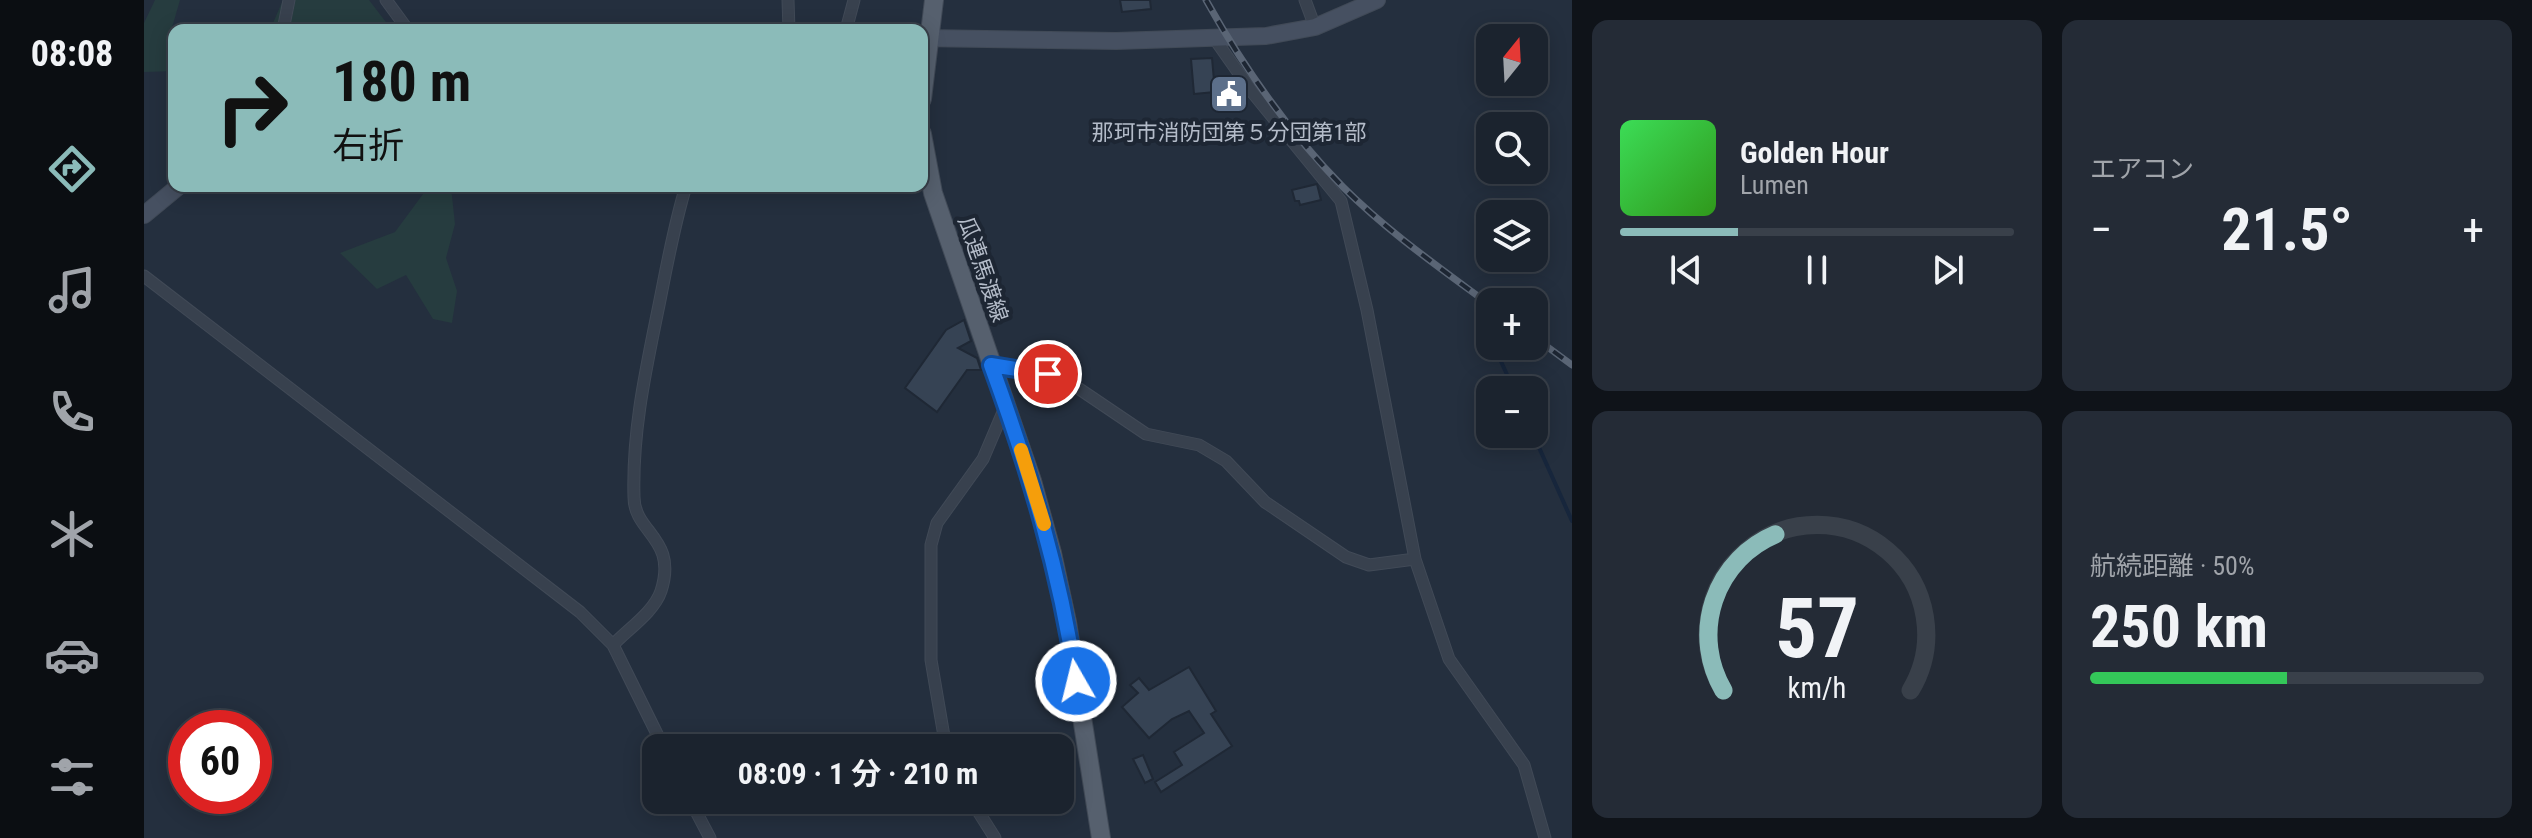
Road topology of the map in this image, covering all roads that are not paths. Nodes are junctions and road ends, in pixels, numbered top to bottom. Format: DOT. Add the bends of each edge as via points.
graph roads {
  1 [pos="289,0"];
  2 [pos="386,0"];
  3 [pos="788,0"];
  4 [pos="854,0"];
  5 [pos="934,0"];
  6 [pos="1305,0"];
  7 [pos="1377,0"];
  8 [pos="284,24"];
  9 [pos="404,24"];
  10 [pos="789,24"];
  11 [pos="848,24"];
  12 [pos="928,25"];
  13 [pos="1315,27"];
  14 [pos="928,38"];
  15 [pos="1214,38"];
  16 [pos="928,181"];
  17 [pos="172,192"];
  18 [pos="685,192"];
  19 [pos="144,215"];
  20 [pos="144,276"];
  21 [pos="991,365"];
  22 [pos="1006,405"];
  23 [pos="1415,559"];
  24 [pos="613,645"];
  25 [pos="657,734"];
  26 [pos="944,734"];
  27 [pos="697,814"];
  28 [pos="980,814"];
  29 [pos="710,838"];
  30 [pos="995,838"];
  31 [pos="1101,838"];
  32 [pos="1545,838"];
  1 -- 8 [label="street"];
  2 -- 9 [label="street"];
  3 -- 10 [label="street"];
  4 -- 11 [label="street"];
  5 -- 12 [label="main road"];
  6 -- 13 [label="street"];
  7 -- 13 [label="street"];
  13 -- 15 [label="street" via="1291,34"];
  14 -- 15 [label="street"];
  15 -- 23 [label="street" via="1341,201"];
  16 -- 21 [label="main road, 瓜連馬渡線"];
  17 -- 19 [label="street"];
  18 -- 24 [label="street" via="635,429 634,501 640,518 659,540 664,572 654,603"];
  20 -- 24 [label="street" via="509,554"];
  21 -- 22 [label="main road, 瓜連馬渡線"];
  21 -- 23 [label="street" via="1048,374 1072,384 1146,434 1199,445 1226,461 1265,502 1346,557 1369,565"];
  22 -- 26 [label="street" via="983,459 937,523 931,545 931,660"];
  22 -- 31 [label="main road, 瓜連馬渡線" via="1060,585"];
  23 -- 32 [label="street" via="1449,659 1524,765"];
  24 -- 25 [label="street"];
  27 -- 29 [label="street"];
  28 -- 30 [label="street"];
}
